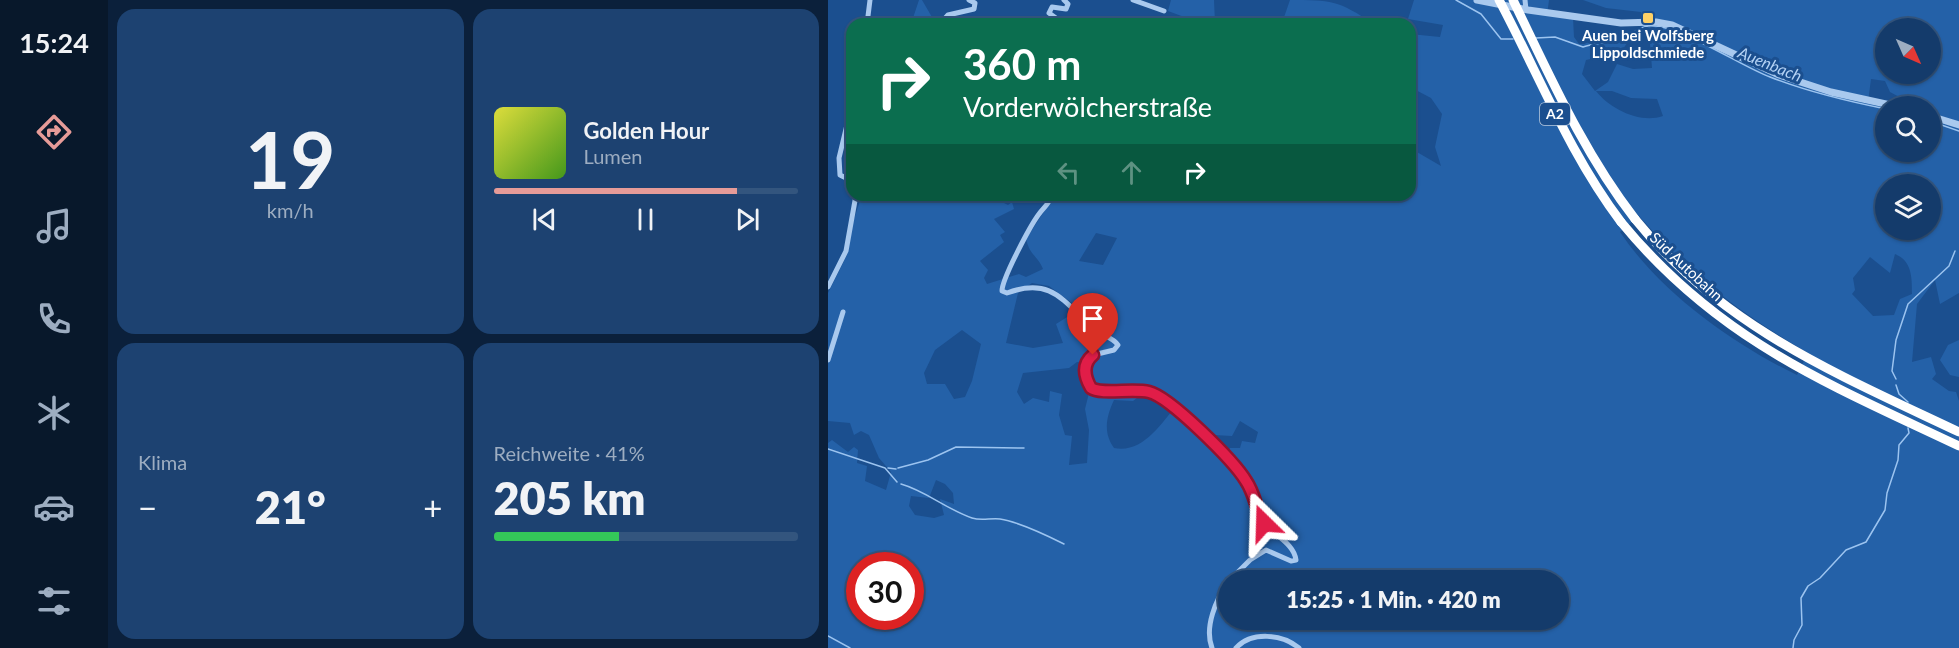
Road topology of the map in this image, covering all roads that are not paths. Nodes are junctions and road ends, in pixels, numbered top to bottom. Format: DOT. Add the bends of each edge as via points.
graph roads {
  1 [pos="870,0"];
  2 [pos="969,0"];
  3 [pos="1064,0"];
  4 [pos="1133,0"];
  5 [pos="1477,0"];
  6 [pos="1499,0"];
  7 [pos="1513,0"];
  8 [pos="1525,0"];
  9 [pos="1526,10"];
  10 [pos="1164,11"];
  11 [pos="868,18"];
  12 [pos="945,18"];
  13 [pos="1056,18"];
  14 [pos="1875,102"];
  15 [pos="1941,119"];
  16 [pos="1959,125"];
  17 [pos="846,129"];
  18 [pos="846,178"];
  19 [pos="855,201"];
  20 [pos="1048,201"];
  21 [pos="828,287"];
  22 [pos="843,312"];
  23 [pos="828,360"];
  24 [pos="1959,432"];
  25 [pos="1959,446"];
  26 [pos="1240,570"];
  27 [pos="1218,603"];
  28 [pos="1212,648"];
  29 [pos="1236,648"];
  30 [pos="1299,648"];
  1 -- 11 [label="street"];
  2 -- 12 [label="street" via="975,3 974,9"];
  3 -- 13 [label="street" via="1068,4 1066,9 1052,7 1049,13"];
  4 -- 10 [label="street"];
  5 -- 9 [label="street"];
  6 -- 25 [label="highway, Süd Autobahn / A2, bridge" via="1587,175 1655,261 1702,305 1753,342"];
  7 -- 24 [label="highway, Süd Autobahn / A2, bridge" via="1599,170 1665,254 1758,331 1805,358"];
  8 -- 9 [label="street"];
  9 -- 14 [label="street" via="1621,23 1672,25 1779,75"];
  15 -- 16 [label="street"];
  17 -- 18 [label="street" via="839,158 840,175"];
  19 -- 21 [label="street" via="846,251"];
  20 -- 26 [label="street" via="1022,240 1002,291 1042,287 1065,300 1095,330 1118,345 1114,350 1093,355 1086,363 1086,379 1091,388 1100,392 1152,392 1169,402 1245,478 1264,523 1291,548 1296,560 1266,550"];
  22 -- 23 [label="street"];
  27 -- 28 [label="street" via="1212,615"];
  29 -- 30 [label="street" via="1243,641 1260,637 1279,638"];
}
